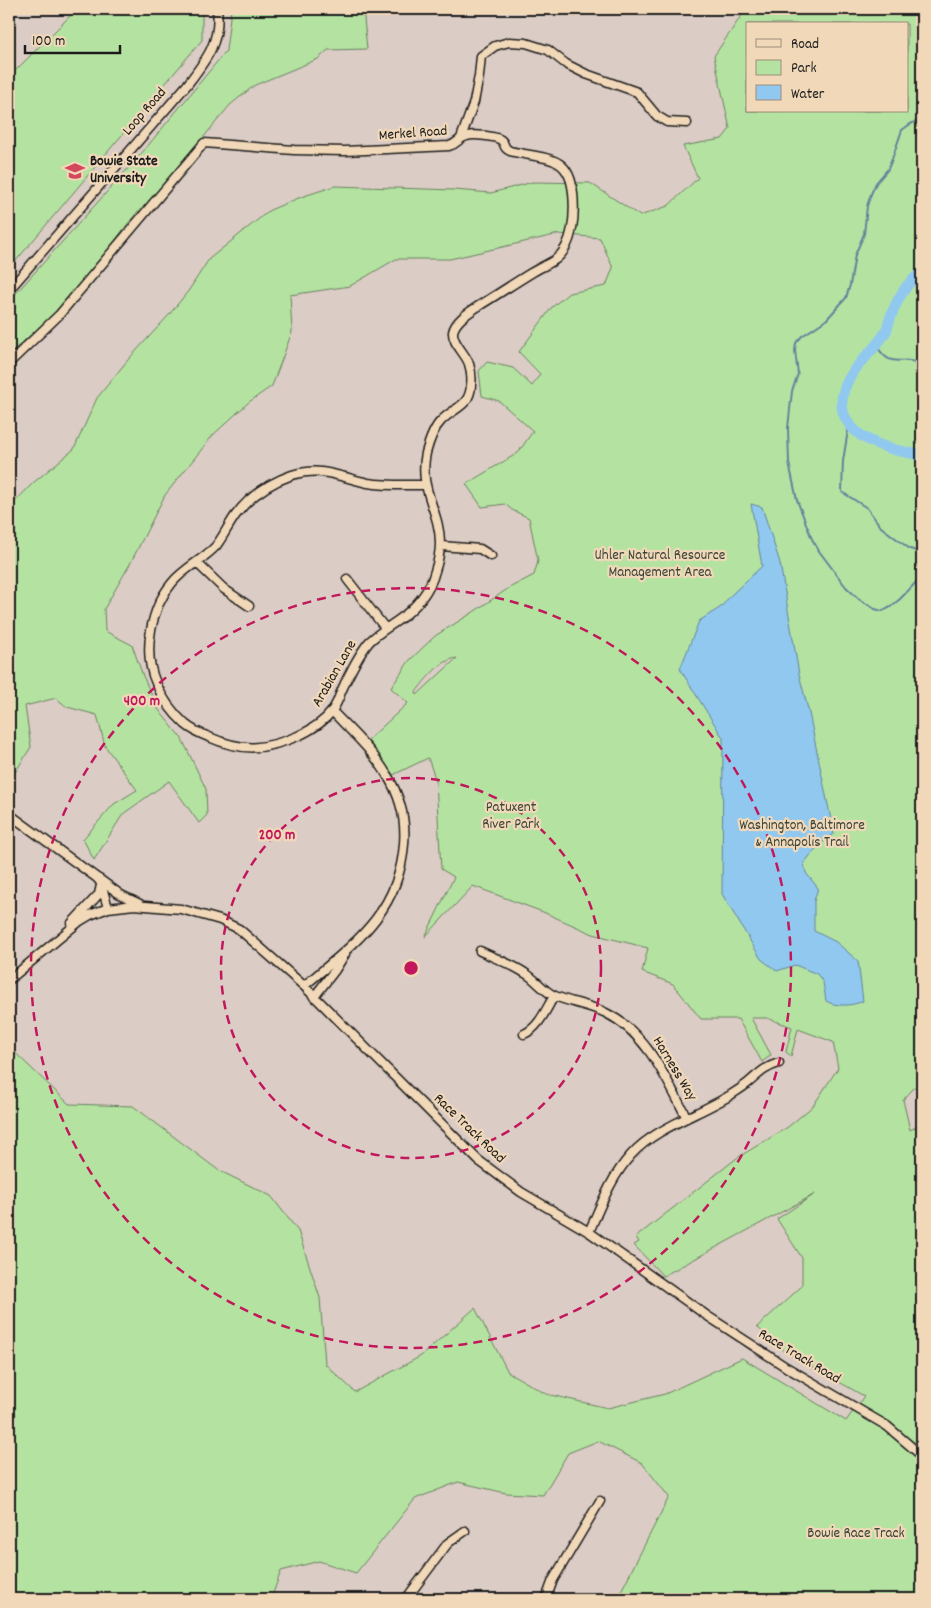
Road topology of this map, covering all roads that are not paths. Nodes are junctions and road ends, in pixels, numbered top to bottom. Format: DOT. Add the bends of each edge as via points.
graph roads {
  1 [pos="217,9"];
  2 [pos="687,123"];
  3 [pos="461,138"];
  4 [pos="9,290"];
  5 [pos="9,363"];
  6 [pos="425,485"];
  7 [pos="441,546"];
  8 [pos="491,556"];
  9 [pos="197,563"];
  10 [pos="348,579"];
  11 [pos="249,606"];
  12 [pos="385,628"];
  13 [pos="332,711"];
  14 [pos="9,814"];
  15 [pos="99,881"];
  16 [pos="149,906"];
  17 [pos="108,908"];
  18 [pos="66,933"];
  19 [pos="348,948"];
  20 [pos="480,951"];
  21 [pos="9,980"];
  22 [pos="304,986"];
  23 [pos="314,996"];
  24 [pos="554,996"];
  25 [pos="524,1034"];
  26 [pos="779,1063"];
  27 [pos="688,1118"];
  28 [pos="589,1232"];
  29 [pos="922,1456"];
  30 [pos="600,1501"];
  31 [pos="465,1531"];
  32 [pos="406,1599"];
  33 [pos="546,1599"];
  1 -- 4 [label="street, Loop Road" via="215,41 201,66"];
  2 -- 3 [label="street" via="667,122 657,116 637,92 578,70 548,50 509,42 495,46 481,56 474,102"];
  3 -- 5 [label="street, Merkel Road" via="449,146 354,151 204,143 59,315"];
  3 -- 6 [label="street, Merkel Road" via="470,135 496,137 510,150 560,162 572,183 574,223 563,249 554,260 458,322 453,333 469,364 470,394 436,427 424,466"];
  6 -- 7 [label="street, Arabian Lane"];
  6 -- 9 [label="street, Arabian Lane" via="374,483 323,472 287,477 252,498 216,546"];
  7 -- 8 [label="street" via="480,549"];
  7 -- 12 [label="street, Arabian Lane" via="426,592 413,608"];
  9 -- 11 [label="street" via="224,589"];
  9 -- 13 [label="street, Arabian Lane" via="175,580 161,599 150,637 154,681 184,723 226,744 253,748 277,744 303,733"];
  10 -- 12 [label="street"];
  12 -- 13 [label="street, Arabian Lane" via="358,658"];
  13 -- 19 [label="street" via="386,773 404,819 403,857 391,896 366,932"];
  14 -- 15 [label="street"];
  15 -- 16 [label="street" via="132,901"];
  15 -- 17 [label="street"];
  15 -- 18 [label="street" via="99,894 69,925"];
  16 -- 17 [label="street, Race Track Road"];
  16 -- 22 [label="street, Race Track Road" via="191,911 238,929"];
  17 -- 18 [label="street, Race Track Road" via="90,915"];
  18 -- 21 [label="street, Race Track Road"];
  19 -- 22 [label="street"];
  19 -- 23 [label="street"];
  20 -- 24 [label="street, Harness Way" via="524,972"];
  22 -- 23 [label="street, Race Track Road"];
  23 -- 28 [label="street, Race Track Road" via="478,1160 521,1192"];
  24 -- 25 [label="street" via="540,1020"];
  24 -- 27 [label="street, Harness Way" via="606,1013 630,1030 656,1062"];
  26 -- 27 [label="street" via="761,1070 735,1092"];
  27 -- 28 [label="street" via="647,1141 631,1155 609,1187"];
  28 -- 29 [label="street, Race Track Road" via="753,1346 887,1426"];
  30 -- 33 [label="street" via="553,1580"];
  31 -- 32 [label="street" via="448,1543"];
}
